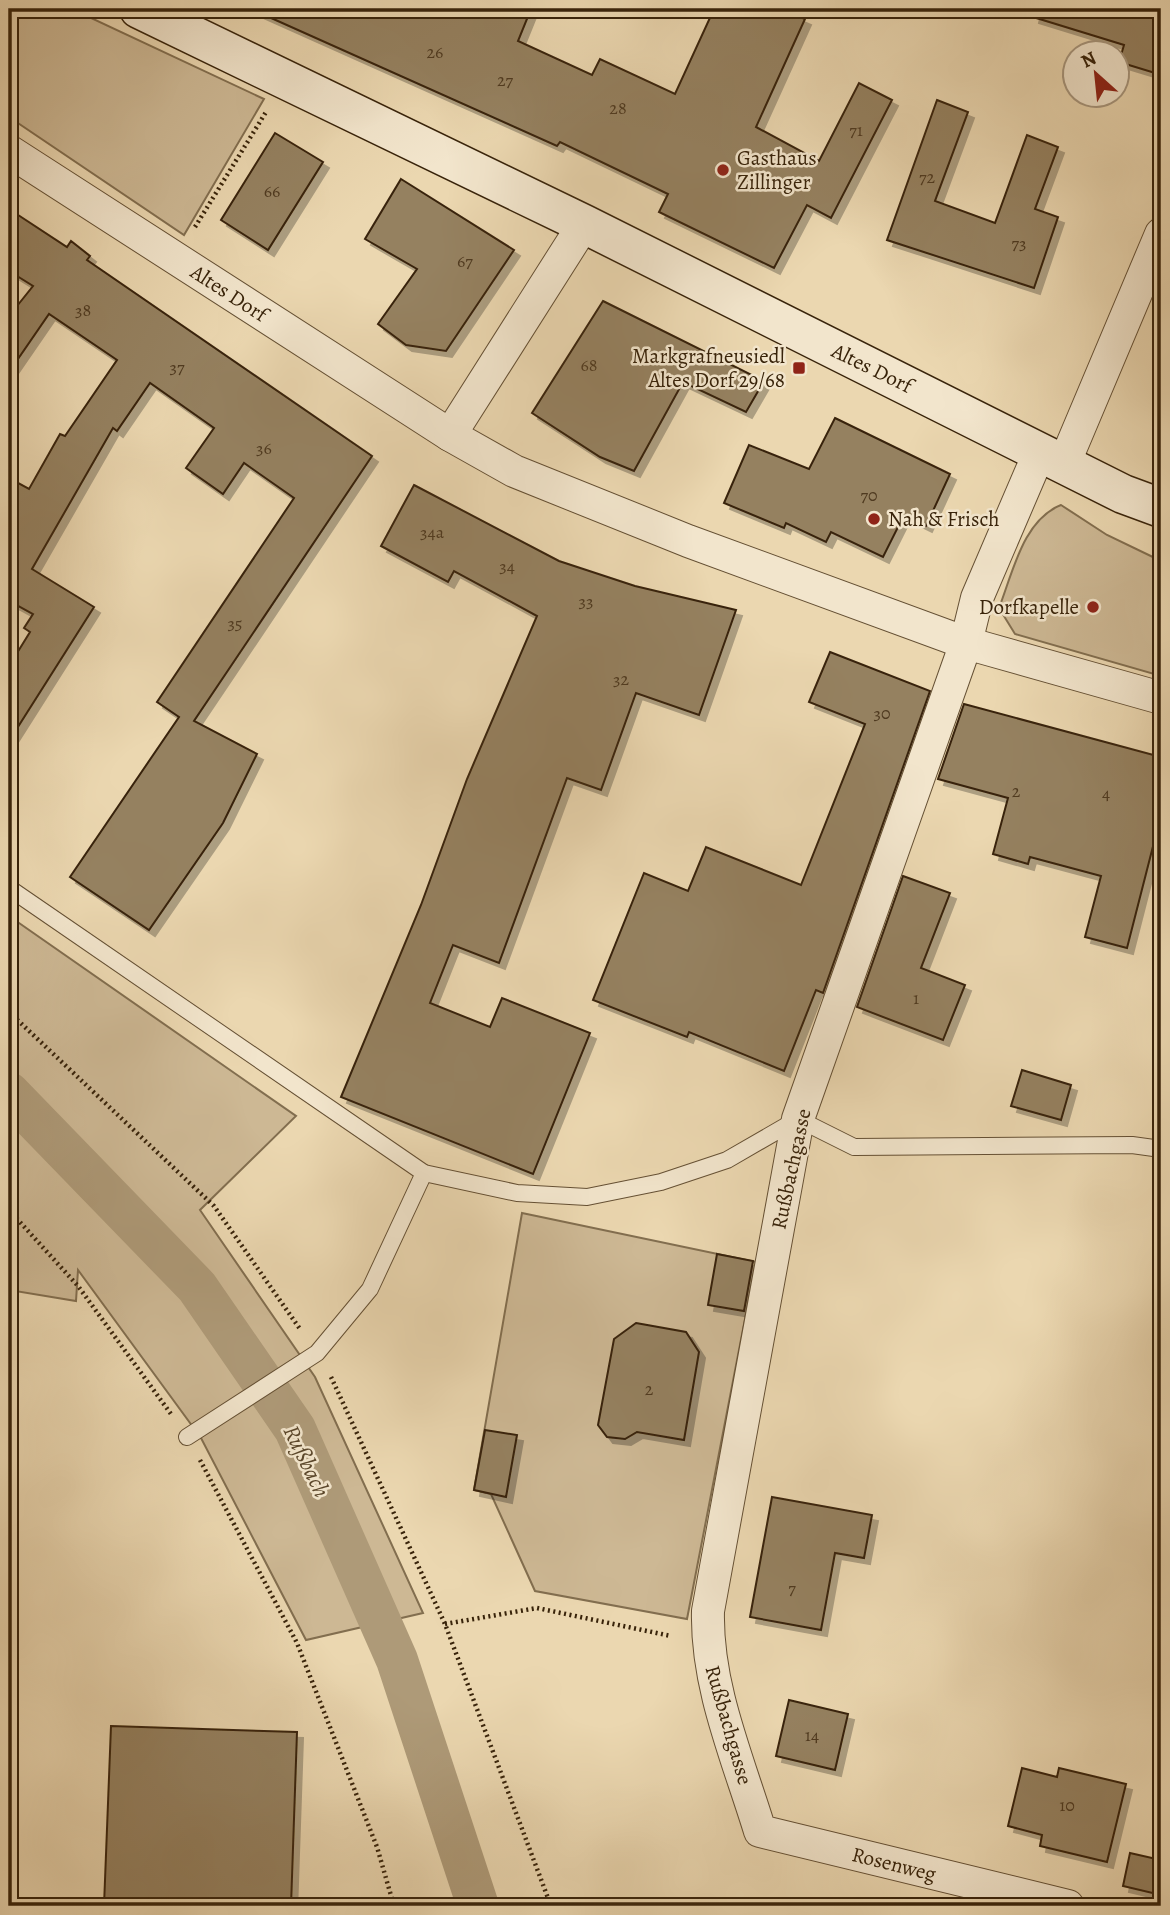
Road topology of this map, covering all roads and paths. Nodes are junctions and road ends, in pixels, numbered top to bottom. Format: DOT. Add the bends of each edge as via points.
graph roads {
  1 [pos="139,9"];
  2 [pos="268,108"];
  3 [pos="9,151"];
  4 [pos="584,224"];
  5 [pos="1161,234"];
  6 [pos="176,258"];
  7 [pos="450,435"];
  8 [pos="1052,458"];
  9 [pos="1161,508"];
  10 [pos="966,643"];
  11 [pos="1161,698"];
  12 [pos="9,888"];
  13 [pos="9,1012"];
  14 [pos="798,1119"];
  15 [pos="1161,1149"];
  16 [pos="424,1173"];
  17 [pos="9,1210"];
  18 [pos="313,1357"];
  19 [pos="187,1437"];
  20 [pos="445,1624"];
  21 [pos="707,1643"];
  22 [pos="760,1831"];
  23 [pos="394,1906"];
  24 [pos="551,1906"];
  25 [pos="1068,1906"];
  1 -- 4 [label="main road, Altes Dorf"];
  2 -- 6 [label="path"];
  3 -- 6 [label="street, Altes Dorf"];
  4 -- 7 [label="street"];
  4 -- 8 [label="main road, Altes Dorf"];
  5 -- 8 [label="street, Rußbachgasse"];
  6 -- 7 [label="street, Altes Dorf"];
  7 -- 10 [label="street, Altes Dorf" via="514,471 688,541"];
  8 -- 9 [label="main road, Altes Dorf"];
  8 -- 10 [label="street, Rußbachgasse" via="977,598"];
  10 -- 11 [label="street, Altes Dorf"];
  10 -- 14 [label="street, Rußbachgasse"];
  12 -- 16 [label="lane"];
  13 -- 18 [label="path" via="214,1206"];
  14 -- 15 [label="lane" via="855,1147 1132,1145"];
  14 -- 16 [label="lane" via="727,1160 661,1182 587,1197 517,1193"];
  14 -- 21 [label="street, Rußbachgasse" via="708,1611"];
  16 -- 18 [label="lane" via="370,1289"];
  17 -- 19 [label="path" via="78,1286"];
  18 -- 19 [label="lane"];
  18 -- 20 [label="path" via="331,1376"];
  19 -- 23 [label="path" via="297,1643 377,1847"];
  20 -- 21 [label="path" via="537,1608"];
  20 -- 24 [label="path"];
  21 -- 22 [label="street, Rußbachgasse" via="713,1678"];
  22 -- 25 [label="street, Rosenweg"];
}
